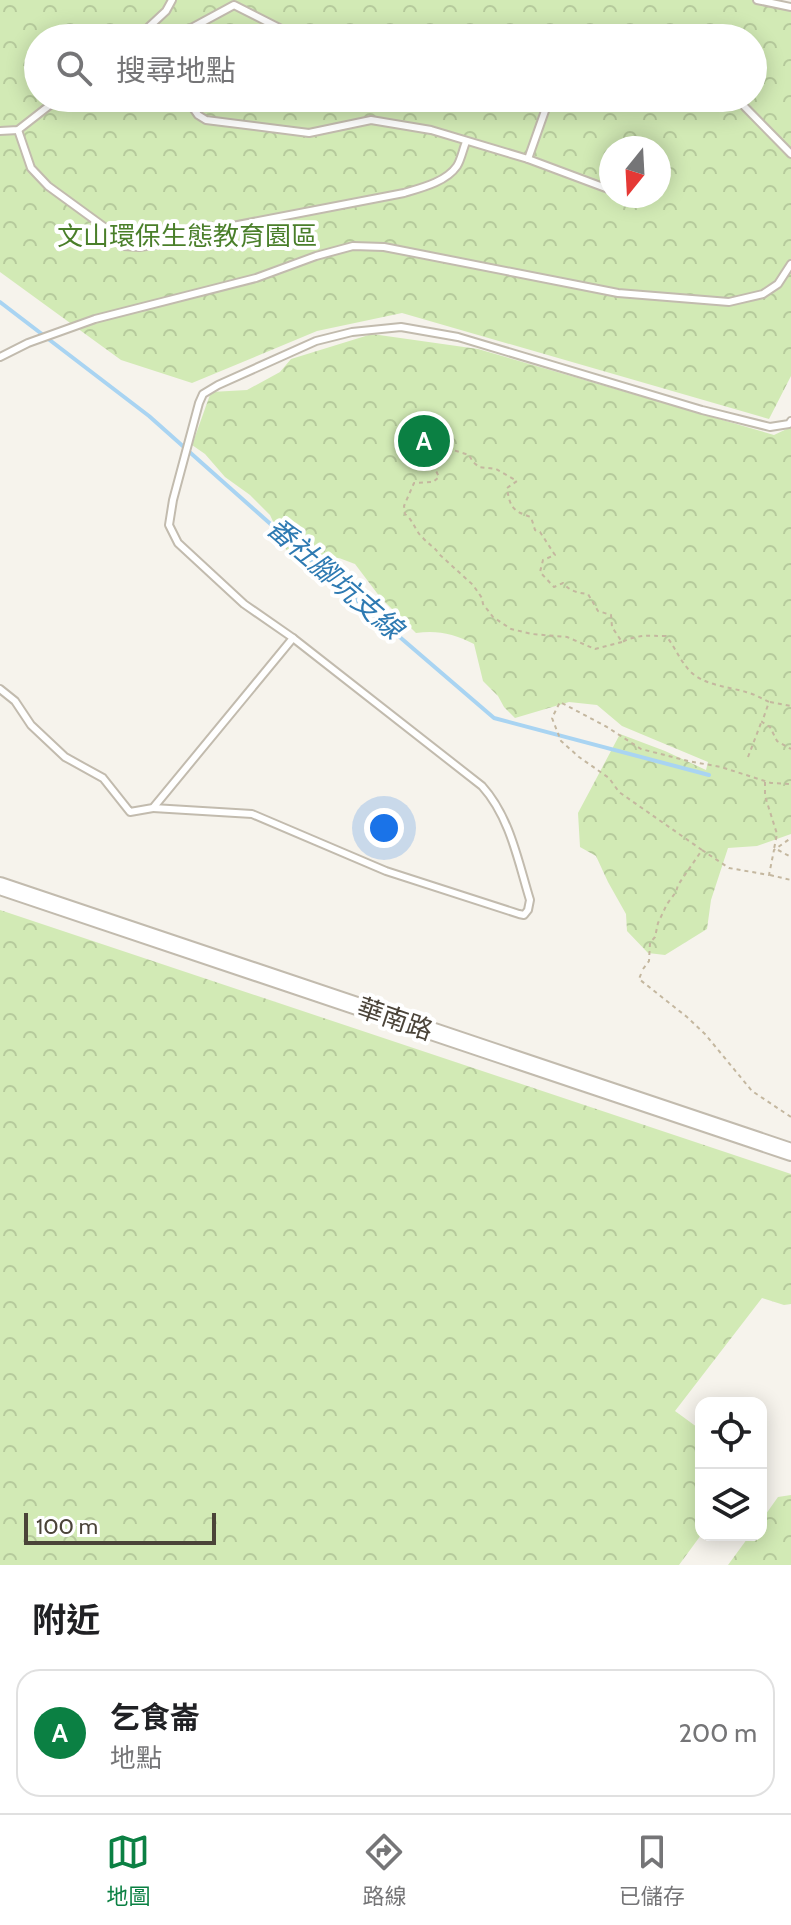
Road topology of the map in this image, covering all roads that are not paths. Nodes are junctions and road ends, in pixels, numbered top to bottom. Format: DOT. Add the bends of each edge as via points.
graph roads {
  1 [pos="172,0"];
  2 [pos="757,0"];
  3 [pos="791,7"];
  4 [pos="152,24"];
  5 [pos="199,24"];
  6 [pos="271,24"];
  7 [pos="41,112"];
  8 [pos="196,112"];
  9 [pos="545,112"];
  10 [pos="750,112"];
  11 [pos="18,130"];
  12 [pos="0,131"];
  13 [pos="466,142"];
  14 [pos="791,154"];
  15 [pos="528,159"];
  16 [pos="599,186"];
  17 [pos="791,264"];
  18 [pos="0,357"];
  19 [pos="791,421"];
  20 [pos="293,638"];
  21 [pos="0,689"];
  22 [pos="153,808"];
  23 [pos="0,883"];
  24 [pos="791,1152"];
  1 -- 4 [label="lane"];
  2 -- 3 [label="lane"];
  5 -- 6 [label="lane" via="234,5"];
  7 -- 11 [label="lane"];
  8 -- 13 [label="lane" via="206,120 309,133 371,120"];
  9 -- 15 [label="lane"];
  10 -- 14 [label="lane"];
  11 -- 12 [label="lane"];
  11 -- 13 [label="lane" via="31,168 48,186 124,246 139,247 197,239 222,228 416,189 457,166"];
  13 -- 15 [label="lane"];
  15 -- 16 [label="lane"];
  17 -- 18 [label="lane" via="778,284 763,294 729,302 618,293 384,247 353,246 256,278 95,319"];
  19 -- 20 [label="lane" via="770,427 757,424 458,337 401,327 316,341 203,394 169,525 178,543 244,604"];
  20 -- 22 [label="lane"];
  20 -- 22 [label="lane" via="492,797 530,900 524,915 386,871 252,814"];
  21 -- 22 [label="lane" via="65,757 103,778 130,812"];
  23 -- 24 [label="street, 華南路"];
}
